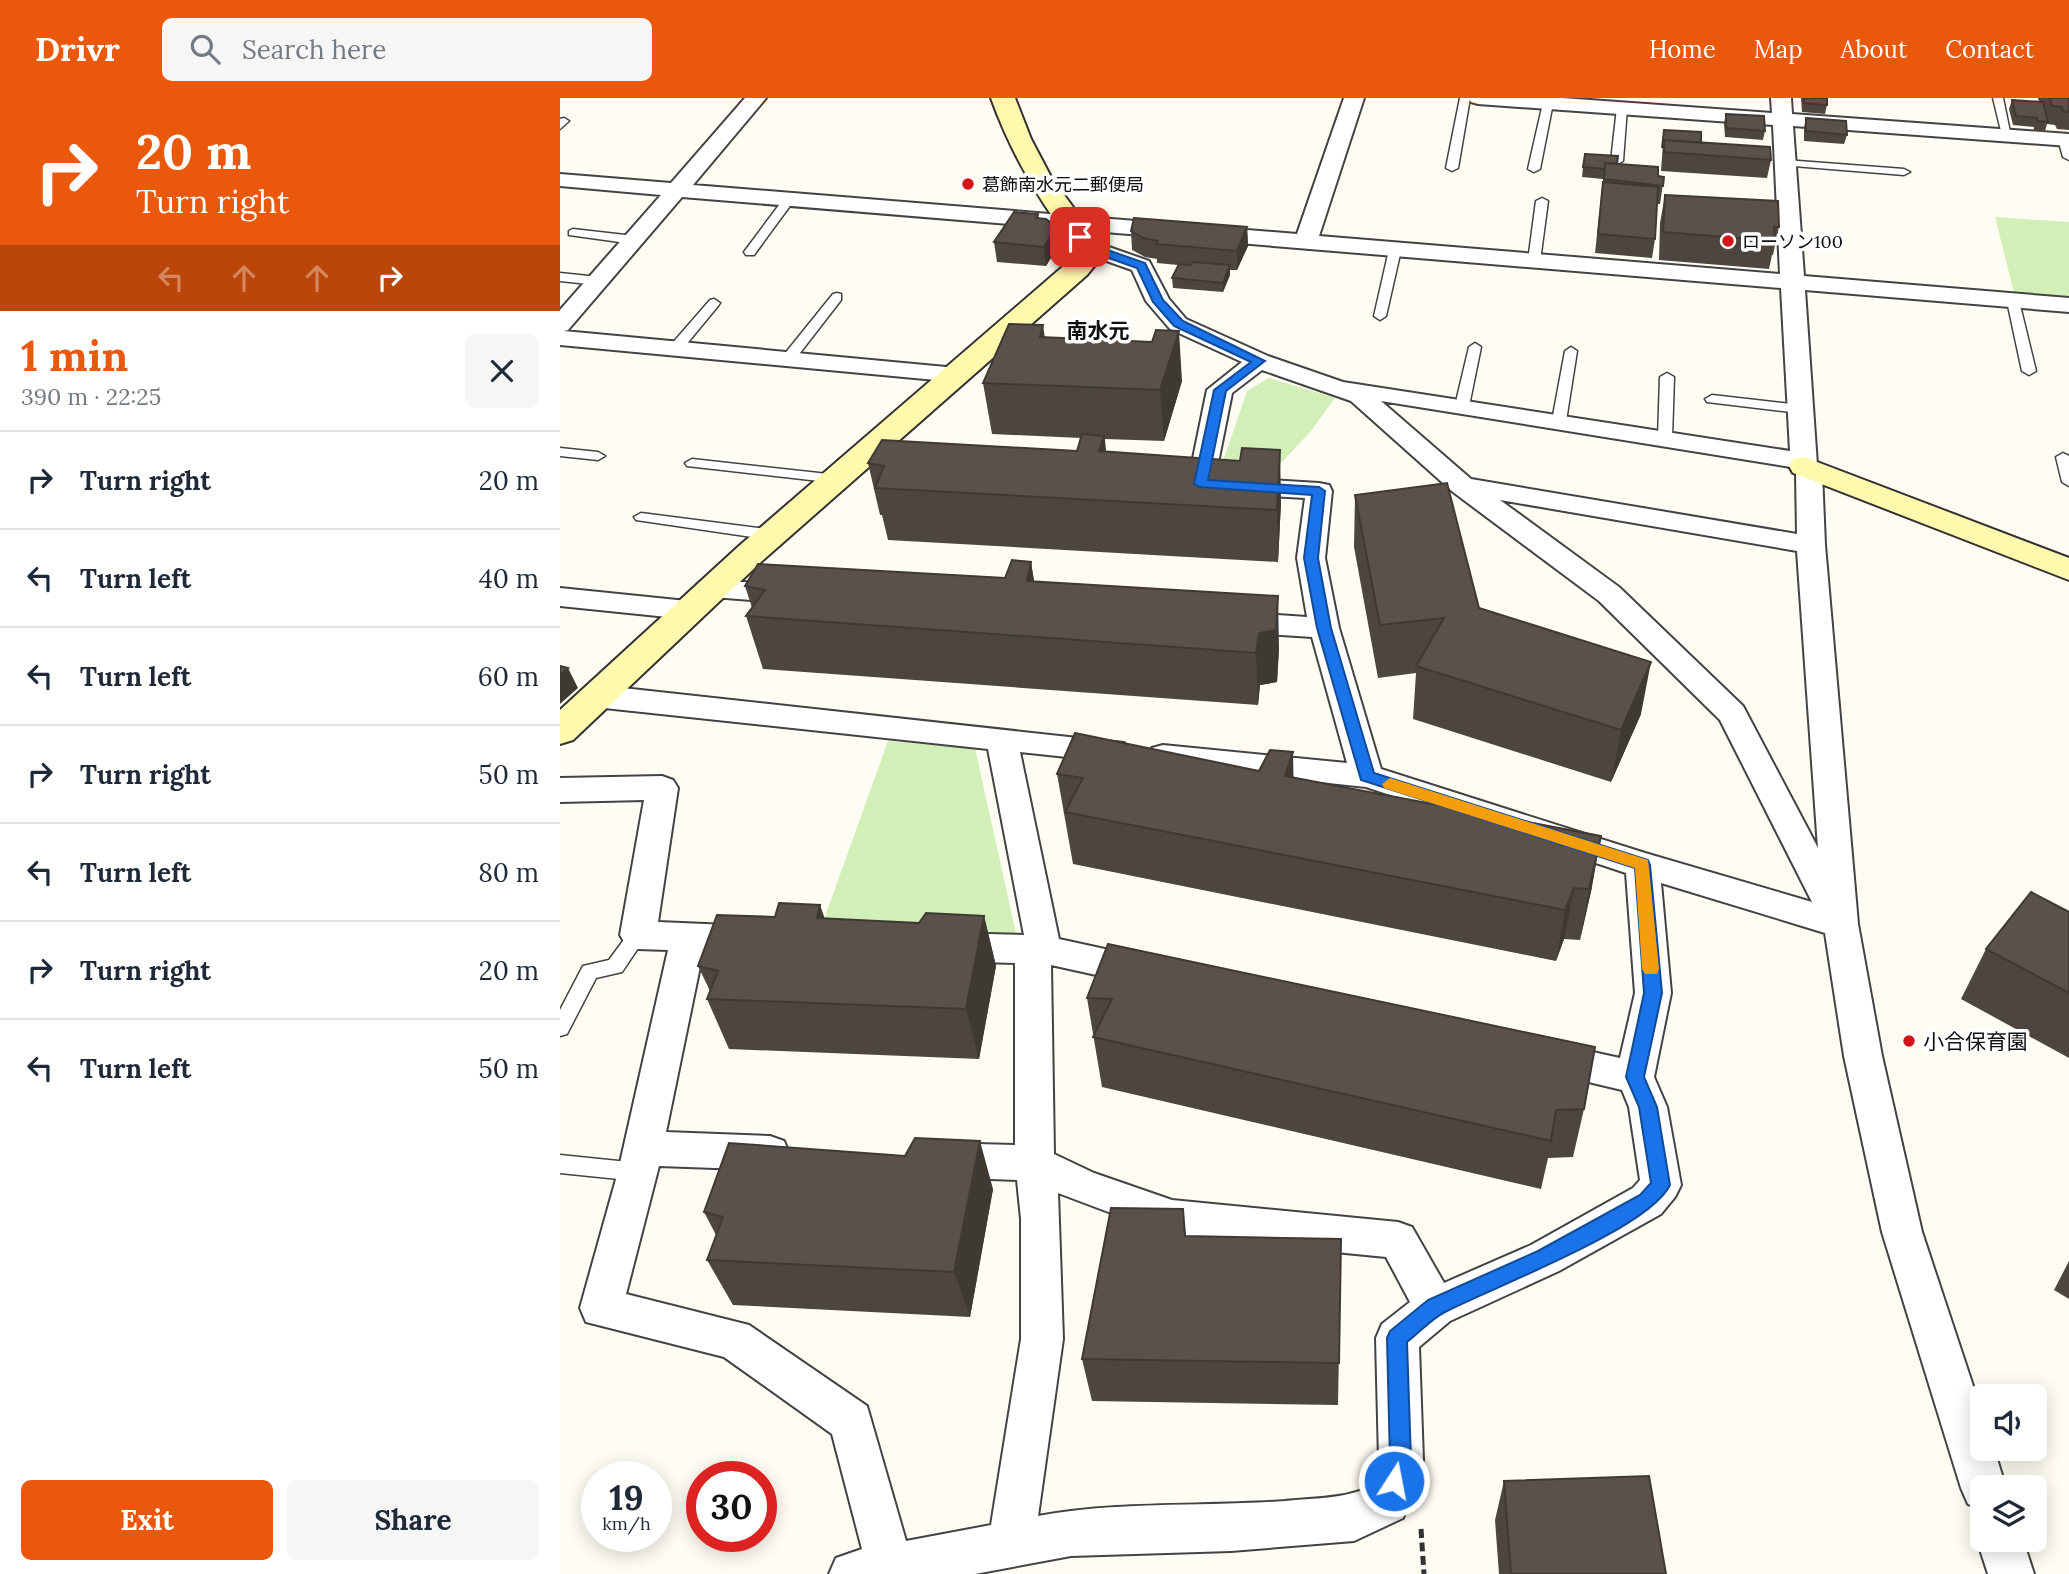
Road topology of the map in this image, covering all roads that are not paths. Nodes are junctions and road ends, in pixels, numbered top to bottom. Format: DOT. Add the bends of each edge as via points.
graph roads {
  1 [pos="756,98"];
  2 [pos="1003,98"];
  3 [pos="1354,98"];
  4 [pos="1465,98"];
  5 [pos="1478,98"];
  6 [pos="1998,98"];
  7 [pos="1561,102"];
  8 [pos="1622,108"];
  9 [pos="1781,108"];
  10 [pos="2007,135"];
  11 [pos="2067,145"];
  12 [pos="1617,162"];
  13 [pos="1785,163"];
  14 [pos="1452,168"];
  15 [pos="1534,169"];
  16 [pos="1904,172"];
  17 [pos="560,180"];
  18 [pos="677,190"];
  19 [pos="789,199"];
  20 [pos="1542,201"];
  21 [pos="1067,223"];
  22 [pos="573,233"];
  23 [pos="634,240"];
  24 [pos="1306,242"];
  25 [pos="1089,247"];
  26 [pos="1395,250"];
  27 [pos="750,252"];
  28 [pos="1534,261"];
  29 [pos="560,277"];
  30 [pos="598,281"];
  31 [pos="1792,282"];
  32 [pos="837,297"];
  33 [pos="2012,301"];
  34 [pos="715,303"];
  35 [pos="2069,305"];
  36 [pos="1380,316"];
  37 [pos="560,324"];
  38 [pos="560,338"];
  39 [pos="1475,347"];
  40 [pos="675,349"];
  41 [pos="1571,351"];
  42 [pos="788,359"];
  43 [pos="1259,361"];
  44 [pos="2029,371"];
  45 [pos="957,375"];
  46 [pos="1667,377"];
  47 [pos="1325,384"];
  48 [pos="1712,399"];
  49 [pos="1462,406"];
  50 [pos="1800,409"];
  51 [pos="1559,421"];
  52 [pos="1665,438"];
  53 [pos="560,452"];
  54 [pos="598,456"];
  55 [pos="2063,457"];
  56 [pos="692,463"];
  57 [pos="1804,463"];
  58 [pos="889,468"];
  59 [pos="845,473"];
  60 [pos="2069,482"];
  61 [pos="1463,486"];
  62 [pos="641,517"];
  63 [pos="773,534"];
  64 [pos="1811,545"];
  65 [pos="2069,570"];
  66 [pos="710,589"];
  67 [pos="815,596"];
  68 [pos="560,597"];
  69 [pos="687,610"];
  70 [pos="1200,620"];
  71 [pos="1324,628"];
  72 [pos="595,696"];
  73 [pos="560,732"];
  74 [pos="1002,740"];
  75 [pos="1367,776"];
  76 [pos="560,790"];
  77 [pos="1642,865"];
  78 [pos="1841,924"];
  79 [pos="638,936"];
  80 [pos="688,938"];
  81 [pos="785,941"];
  82 [pos="909,946"];
  83 [pos="1038,950"];
  84 [pos="1178,979"];
  85 [pos="560,1028"];
  86 [pos="1514,1051"];
  87 [pos="1635,1077"];
  88 [pos="805,1154"];
  89 [pos="900,1158"];
  90 [pos="640,1160"];
  91 [pos="1035,1163"];
  92 [pos="560,1164"];
  93 [pos="1435,1307"];
  94 [pos="1980,1475"];
  95 [pos="1011,1544"];
  96 [pos="2004,1552"];
  97 [pos="871,1570"];
  98 [pos="2011,1574"];
  1 -- 18 [label="street"];
  2 -- 21 [label="street" via="1017,140"];
  3 -- 24 [label="street"];
  4 -- 14 [label="lane"];
  5 -- 7 [label="street"];
  6 -- 10 [label="lane"];
  7 -- 8 [label="street"];
  7 -- 15 [label="lane"];
  8 -- 9 [label="street"];
  8 -- 12 [label="lane"];
  9 -- 10 [label="street"];
  9 -- 13 [label="street"];
  10 -- 11 [label="street"];
  13 -- 16 [label="lane"];
  13 -- 31 [label="street"];
  17 -- 18 [label="street"];
  18 -- 19 [label="street"];
  18 -- 23 [label="street"];
  19 -- 21 [label="street"];
  19 -- 27 [label="lane"];
  20 -- 28 [label="lane"];
  21 -- 24 [label="street"];
  21 -- 25 [label="street"];
  22 -- 23 [label="lane"];
  23 -- 30 [label="street"];
  24 -- 26 [label="street"];
  25 -- 43 [label="street" via="1141,266 1158,302 1178,324"];
  25 -- 45 [label="street" via="1087,259 1078,269"];
  26 -- 28 [label="street"];
  26 -- 36 [label="lane"];
  28 -- 31 [label="street"];
  29 -- 30 [label="lane"];
  30 -- 37 [label="street"];
  31 -- 33 [label="street"];
  31 -- 50 [label="street"];
  32 -- 42 [label="lane"];
  33 -- 35 [label="street"];
  33 -- 44 [label="lane"];
  34 -- 40 [label="lane"];
  38 -- 40 [label="street"];
  39 -- 49 [label="lane"];
  40 -- 42 [label="street"];
  41 -- 51 [label="lane"];
  42 -- 45 [label="street"];
  43 -- 47 [label="street"];
  43 -- 71 [label="street" via="1220,390 1187,483 1319,491 1311,558"];
  45 -- 59 [label="street"];
  46 -- 52 [label="lane"];
  47 -- 49 [label="street"];
  47 -- 61 [label="street" via="1360,396"];
  48 -- 50 [label="lane"];
  49 -- 51 [label="street"];
  50 -- 57 [label="street"];
  51 -- 52 [label="street"];
  52 -- 57 [label="street"];
  53 -- 54 [label="lane"];
  55 -- 60 [label="lane"];
  56 -- 59 [label="lane"];
  57 -- 64 [label="street" via="1810,472"];
  57 -- 65 [label="street"];
  58 -- 59 [label="street"];
  59 -- 63 [label="street"];
  61 -- 64 [label="street"];
  61 -- 78 [label="street" via="1609,594 1732,715"];
  62 -- 63 [label="lane"];
  63 -- 66 [label="street"];
  64 -- 78 [label="street"];
  66 -- 67 [label="street"];
  66 -- 69 [label="street"];
  68 -- 69 [label="street"];
  69 -- 72 [label="street"];
  70 -- 71 [label="street"];
  71 -- 75 [label="street"];
  72 -- 73 [label="street"];
  72 -- 74 [label="street"];
  74 -- 75 [label="street"];
  74 -- 83 [label="street"];
  75 -- 77 [label="street"];
  76 -- 79 [label="street" via="662,788"];
  77 -- 78 [label="street"];
  77 -- 87 [label="street" via="1653,993"];
  78 -- 94 [label="street" via="1863,1056 1902,1232"];
  79 -- 80 [label="street"];
  79 -- 85 [label="lane" via="615,967 590,971"];
  80 -- 81 [label="street"];
  80 -- 90 [label="street"];
  82 -- 83 [label="street"];
  83 -- 84 [label="street"];
  83 -- 91 [label="street"];
  86 -- 87 [label="street"];
  87 -- 93 [label="street" via="1648,1107 1661,1185 1647,1201 1545,1258"];
  88 -- 90 [label="street"];
  89 -- 91 [label="street"];
  90 -- 92 [label="lane"];
  90 -- 97 [label="street" via="601,1308 734,1339 851,1421"];
  91 -- 93 [label="street" via="1082,1186 1172,1218 1398,1240"];
  91 -- 95 [label="street" via="1041,1219 1042,1339"];
  93 -- 95 [label="street" via="1397,1338 1401,1460 1387,1502 1354,1518 1231,1528 1071,1532"];
  95 -- 97 [label="street"];
  96 -- 98 [label="street"];
}
